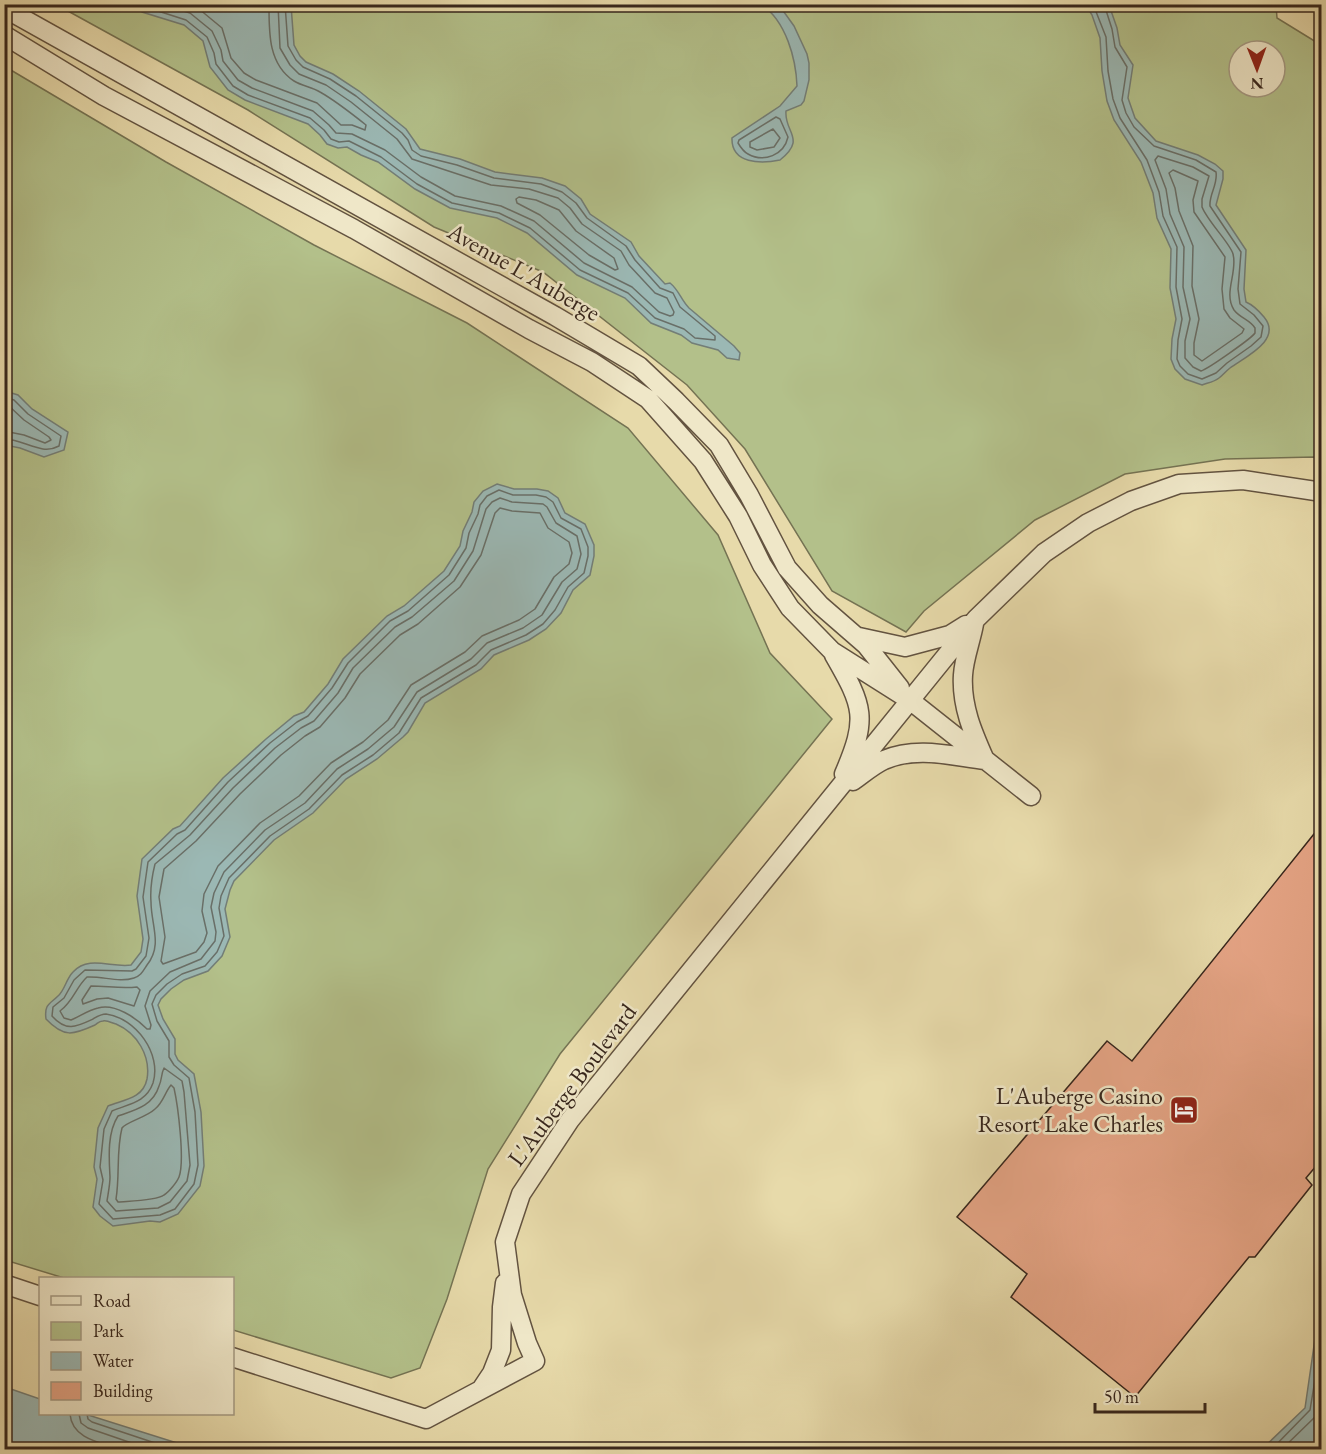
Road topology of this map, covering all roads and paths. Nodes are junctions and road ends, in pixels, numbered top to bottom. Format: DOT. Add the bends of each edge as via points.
graph roads {
  1 [pos="4,8"];
  2 [pos="4,35"];
  3 [pos="1322,492"];
  4 [pos="975,619"];
  5 [pos="856,637"];
  6 [pos="832,651"];
  7 [pos="910,701"];
  8 [pos="985,760"];
  9 [pos="837,792"];
  10 [pos="1031,796"];
  11 [pos="508,1263"];
  12 [pos="4,1284"];
  13 [pos="39,1296"];
  14 [pos="234,1358"];
  15 [pos="481,1390"];
  1 -- 5 [label="street, Avenue L'Auberge" via="639,366 719,446 787,568"];
  2 -- 6 [label="street, Avenue L'Auberge" via="104,96 592,362 648,399 703,461 790,608"];
  3 -- 4 [label="street" via="1237,480 1179,484 1131,501 1088,523 1044,553"];
  4 -- 5 [label="street" via="950,635 904,647"];
  4 -- 7 [label="street, L'Auberge Boulevard"];
  4 -- 8 [label="street" via="963,674 964,698"];
  5 -- 7 [label="street, Avenue L'Auberge"];
  6 -- 7 [label="street, Avenue L'Auberge"];
  6 -- 9 [label="street" via="861,709 858,739"];
  7 -- 8 [label="street, Avenue L'Auberge"];
  7 -- 9 [label="street, L'Auberge Boulevard"];
  8 -- 9 [label="street" via="931,752 909,753 884,760"];
  8 -- 10 [label="street, Avenue L'Auberge"];
  9 -- 11 [label="street, L'Auberge Boulevard" via="564,1130 521,1194 505,1242"];
  11 -- 15 [label="street" via="501,1350"];
  11 -- 15 [label="street, L'Auberge Boulevard" via="512,1294 535,1361"];
  12 -- 13 [label="street"];
  14 -- 15 [label="street, L'Auberge Boulevard" via="426,1419"];
}
